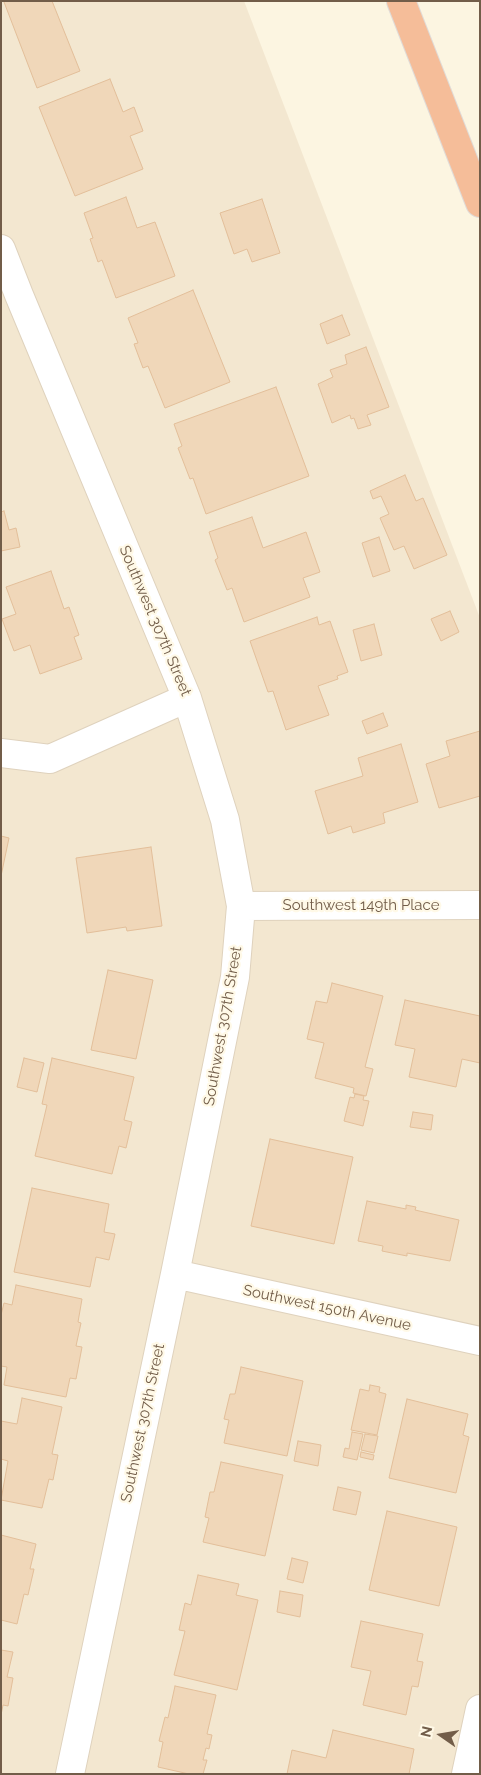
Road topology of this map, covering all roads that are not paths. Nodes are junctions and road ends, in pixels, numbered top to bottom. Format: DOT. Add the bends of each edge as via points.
graph roads {
  1 [pos="401,1"];
  2 [pos="480,203"];
  3 [pos="1,248"];
  4 [pos="10,297"];
  5 [pos="188,698"];
  6 [pos="1,753"];
  7 [pos="480,905"];
  8 [pos="242,906"];
  9 [pos="175,1274"];
  10 [pos="480,1342"];
  11 [pos="480,1709"];
  12 [pos="70,1774"];
  13 [pos="466,1774"];
  1 -- 2 [label="highway"];
  3 -- 4 [label="street, Southwest 307th Street"];
  4 -- 5 [label="street, Southwest 307th Street"];
  5 -- 6 [label="street" via="50,759"];
  5 -- 8 [label="street, Southwest 307th Street" via="225,820"];
  7 -- 8 [label="street, Southwest 149th Place"];
  8 -- 9 [label="street, Southwest 307th Street" via="234,977"];
  9 -- 10 [label="street, Southwest 150th Avenue"];
  9 -- 12 [label="street, Southwest 307th Street"];
  11 -- 13 [label="street"];
}
